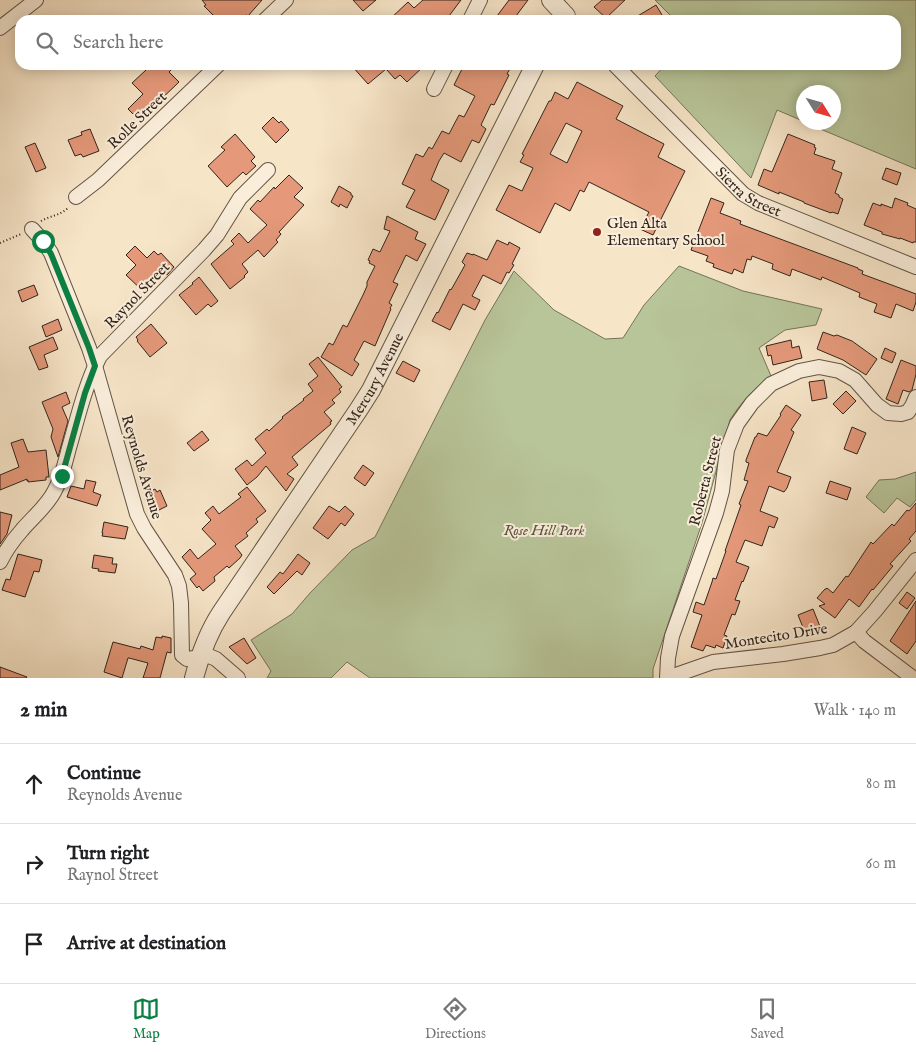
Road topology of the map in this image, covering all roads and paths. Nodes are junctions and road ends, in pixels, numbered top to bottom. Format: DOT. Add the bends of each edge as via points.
graph roads {
  1 [pos="36,0"];
  2 [pos="286,0"];
  3 [pos="480,0"];
  4 [pos="551,0"];
  5 [pos="17,15"];
  6 [pos="270,15"];
  7 [pos="472,15"];
  8 [pos="563,15"];
  9 [pos="15,16"];
  10 [pos="0,28"];
  11 [pos="213,70"];
  12 [pos="444,70"];
  13 [pos="532,70"];
  14 [pos="620,70"];
  15 [pos="434,89"];
  16 [pos="268,170"];
  17 [pos="76,197"];
  18 [pos="32,229"];
  19 [pos="0,244"];
  20 [pos="916,267"];
  21 [pos="95,366"];
  22 [pos="916,397"];
  23 [pos="916,560"];
  24 [pos="0,562"];
  25 [pos="856,632"];
  26 [pos="200,656"];
  27 [pos="194,678"];
  28 [pos="238,678"];
  29 [pos="667,678"];
  30 [pos="913,678"];
  1 -- 5 [label="street"];
  2 -- 6 [label="street"];
  3 -- 7 [label="street"];
  4 -- 8 [label="street"];
  9 -- 10 [label="street"];
  11 -- 17 [label="street, Rolle Street" via="98,180"];
  12 -- 15 [label="street"];
  13 -- 26 [label="street, Mercury Avenue" via="371,390 221,612"];
  14 -- 20 [label="street, Sierra Street" via="743,194"];
  16 -- 21 [label="street, Raynol Street" via="240,198 217,235 100,356"];
  17 -- 18 [label="path" via="66,210 41,221"];
  18 -- 19 [label="path"];
  18 -- 21 [label="street, Reynolds Avenue" via="51,254"];
  21 -- 24 [label="street, Raynol Street" via="62,476 53,494 21,530"];
  21 -- 26 [label="street, Reynolds Avenue" via="137,514 179,586 182,655 187,659"];
  22 -- 29 [label="street, Roberta Street" via="908,412 888,413 854,380 839,371 819,367 799,371 771,384 752,403 737,424 727,450 716,513 672,636"];
  23 -- 25 [label="street, Montecito Drive"];
  25 -- 29 [label="street, Montecito Drive" via="820,648 713,662"];
  25 -- 30 [label="street"];
  26 -- 27 [label="street, Mercury Avenue"];
  26 -- 28 [label="street, Reynolds Avenue" via="216,659"];
}
